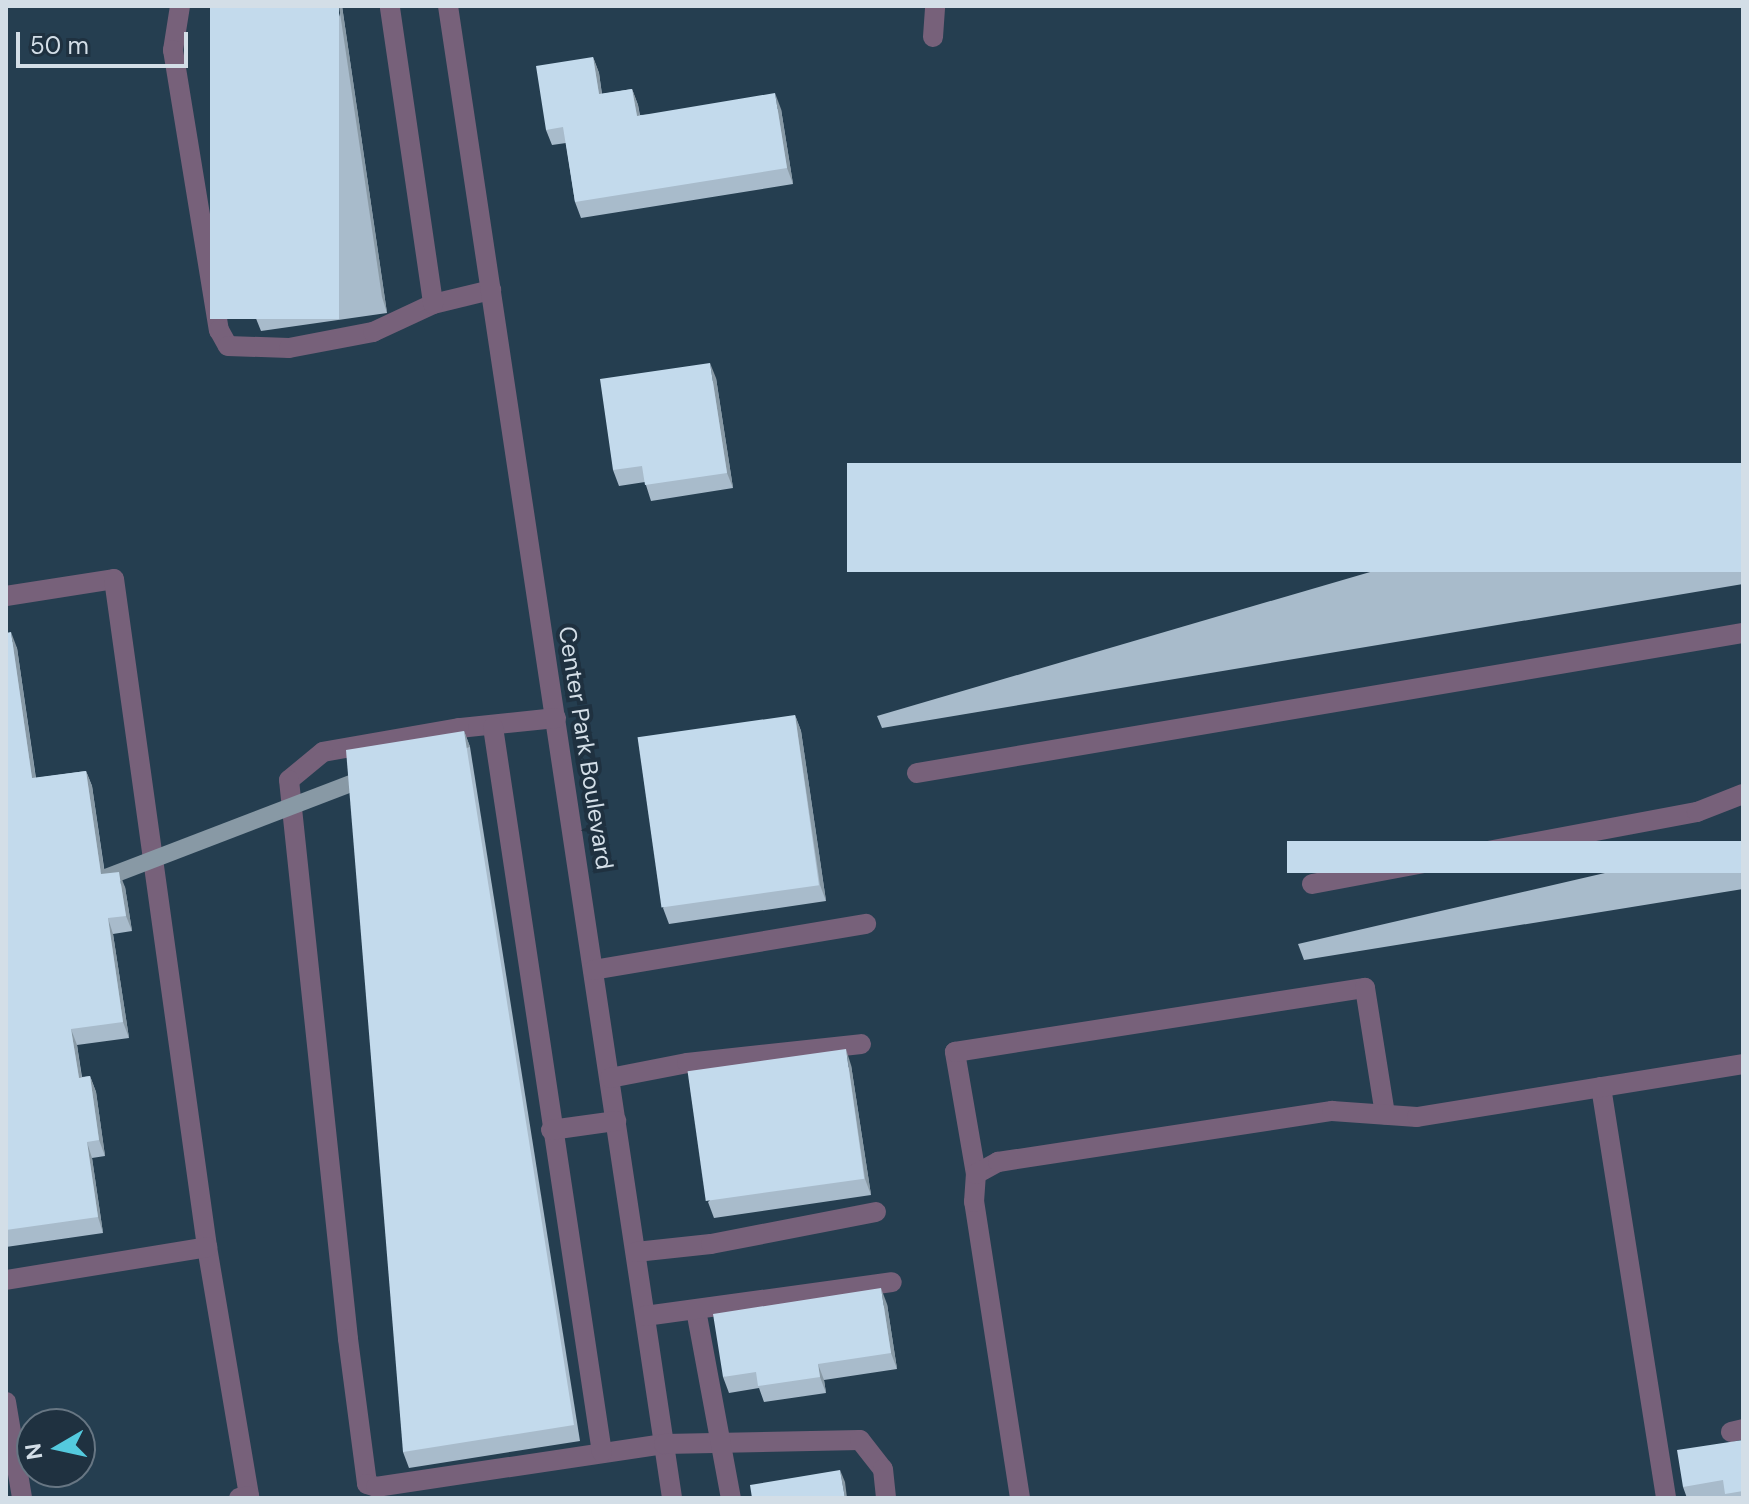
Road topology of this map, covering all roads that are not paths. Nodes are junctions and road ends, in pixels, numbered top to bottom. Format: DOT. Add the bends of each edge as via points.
graph roads {
  1 [pos="180,6"];
  2 [pos="448,6"];
  3 [pos="935,6"];
  4 [pos="395,7"];
  5 [pos="933,37"];
  6 [pos="491,290"];
  7 [pos="433,304"];
  8 [pos="6,596"];
  9 [pos="1743,633"];
  10 [pos="556,718"];
  11 [pos="493,727"];
  12 [pos="917,773"];
  13 [pos="1743,794"];
  14 [pos="1312,884"];
  15 [pos="866,924"];
  16 [pos="593,970"];
  17 [pos="861,1044"];
  18 [pos="1743,1064"];
  19 [pos="610,1078"];
  20 [pos="1601,1087"];
  21 [pos="1385,1114"];
  22 [pos="616,1121"];
  23 [pos="551,1130"];
  24 [pos="976,1174"];
  25 [pos="876,1212"];
  26 [pos="207,1247"];
  27 [pos="636,1252"];
  28 [pos="6,1280"];
  29 [pos="892,1282"];
  30 [pos="696,1310"];
  31 [pos="645,1316"];
  32 [pos="6,1402"];
  33 [pos="722,1442"];
  34 [pos="664,1444"];
  35 [pos="602,1453"];
  36 [pos="16,1492"];
  37 [pos="239,1498"];
  38 [pos="672,1498"];
  39 [pos="731,1498"];
  40 [pos="886,1498"];
  41 [pos="1020,1498"];
  42 [pos="1666,1498"];
  1 -- 7 [label="street" via="173,50 219,330 228,346 289,348 373,332"];
  2 -- 6 [label="street, Center Park Boulevard"];
  3 -- 5 [label="street"];
  4 -- 7 [label="street"];
  6 -- 7 [label="street"];
  6 -- 10 [label="street, Center Park Boulevard"];
  8 -- 26 [label="street" via="114,579"];
  9 -- 12 [label="street"];
  10 -- 11 [label="street"];
  10 -- 16 [label="street, Center Park Boulevard"];
  11 -- 23 [label="street"];
  11 -- 35 [label="street" via="323,752 289,780 367,1484 376,1487"];
  13 -- 14 [label="street" via="1697,812"];
  15 -- 16 [label="street"];
  16 -- 19 [label="street, Center Park Boulevard"];
  17 -- 19 [label="street" via="687,1063"];
  18 -- 20 [label="street"];
  19 -- 22 [label="street, Center Park Boulevard"];
  20 -- 21 [label="street" via="1417,1117"];
  20 -- 42 [label="street"];
  21 -- 24 [label="street" via="1317,1113 998,1162"];
  21 -- 24 [label="street" via="1365,988 955,1052"];
  22 -- 23 [label="street"];
  22 -- 27 [label="street, Center Park Boulevard"];
  23 -- 35 [label="street"];
  24 -- 41 [label="street" via="974,1202"];
  25 -- 27 [label="street" via="711,1244"];
  26 -- 28 [label="street"];
  26 -- 37 [label="street" via="249,1496"];
  27 -- 31 [label="street, Center Park Boulevard"];
  29 -- 30 [label="street"];
  30 -- 31 [label="street"];
  30 -- 33 [label="street"];
  31 -- 34 [label="street, Center Park Boulevard"];
  32 -- 36 [label="street"];
  33 -- 34 [label="street"];
  33 -- 39 [label="street"];
  33 -- 40 [label="street" via="860,1440 883,1469"];
  34 -- 35 [label="street"];
  34 -- 38 [label="street, Center Park Boulevard"];
}
